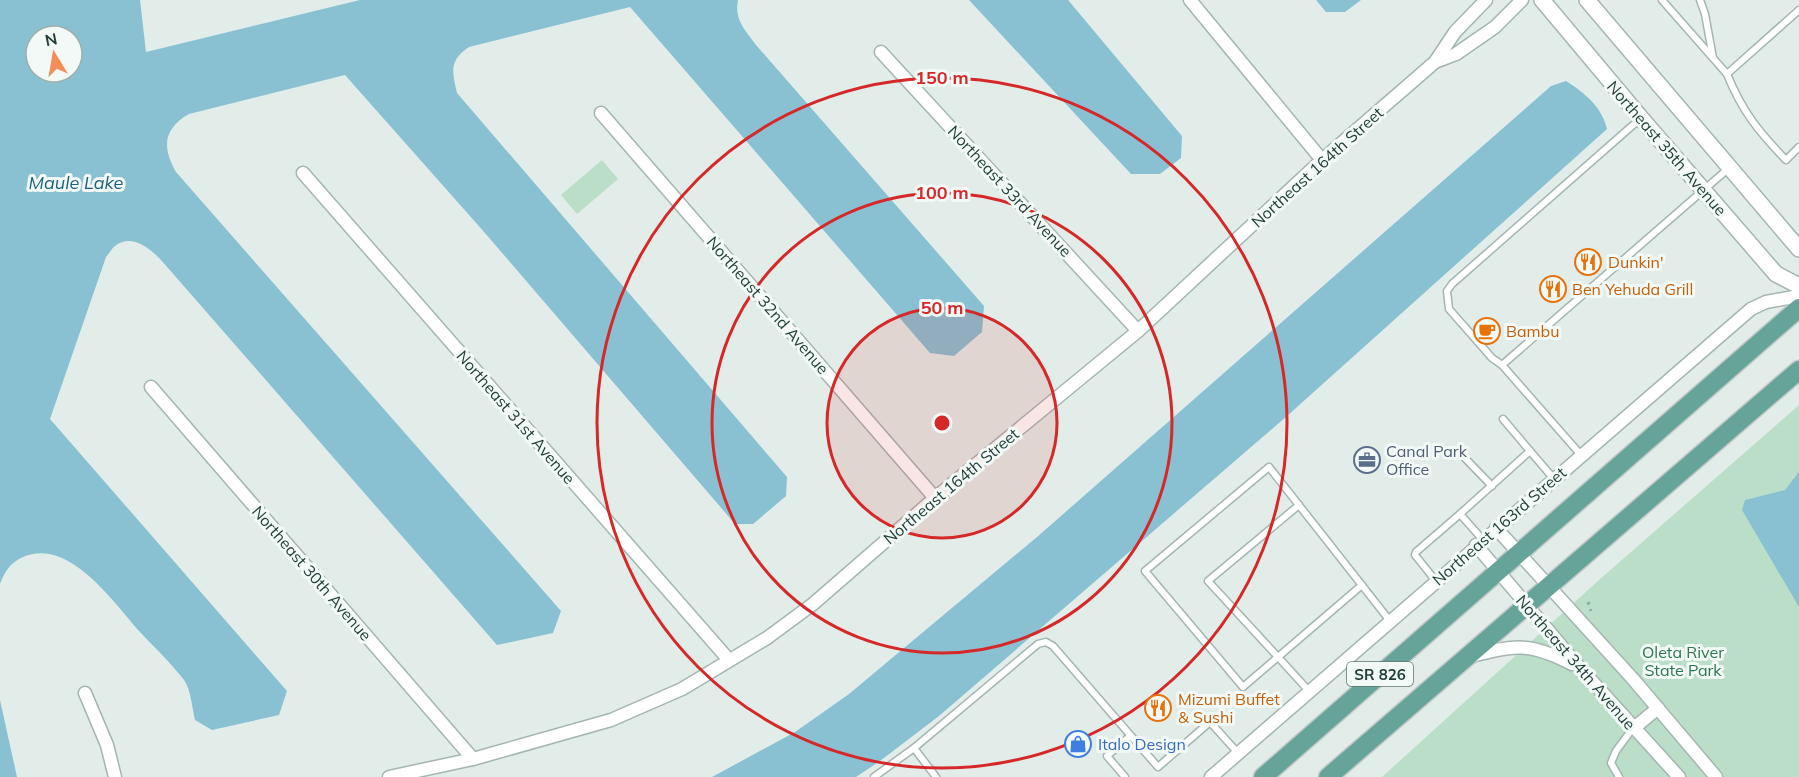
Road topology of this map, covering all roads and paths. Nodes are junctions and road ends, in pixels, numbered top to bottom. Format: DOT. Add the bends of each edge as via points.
graph roads {
  1 [pos="1190,0"];
  2 [pos="1486,0"];
  3 [pos="1522,0"];
  4 [pos="1542,0"];
  5 [pos="1587,0"];
  6 [pos="1662,0"];
  7 [pos="1700,0"];
  8 [pos="1799,10"];
  9 [pos="881,52"];
  10 [pos="1713,58"];
  11 [pos="1435,62"];
  12 [pos="1727,74"];
  13 [pos="601,113"];
  14 [pos="1641,118"];
  15 [pos="1799,147"];
  16 [pos="1322,160"];
  17 [pos="1729,167"];
  18 [pos="303,173"];
  19 [pos="1703,190"];
  20 [pos="1799,249"];
  21 [pos="1799,286"];
  22 [pos="1799,296"];
  23 [pos="1799,308"];
  24 [pos="1138,331"];
  25 [pos="1502,365"];
  26 [pos="1799,370"];
  27 [pos="151,387"];
  28 [pos="1503,419"];
  29 [pos="1530,451"];
  30 [pos="1459,453"];
  31 [pos="1581,455"];
  32 [pos="1554,479"];
  33 [pos="1492,486"];
  34 [pos="935,498"];
  35 [pos="1299,505"];
  36 [pos="1460,514"];
  37 [pos="1496,528"];
  38 [pos="1480,542"];
  39 [pos="1518,552"];
  40 [pos="1497,570"];
  41 [pos="1435,580"];
  42 [pos="1362,585"];
  43 [pos="1548,587"];
  44 [pos="1526,606"];
  45 [pos="1390,621"];
  46 [pos="1278,657"];
  47 [pos="1467,657"];
  48 [pos="729,660"];
  49 [pos="1580,668"];
  50 [pos="1309,691"];
  51 [pos="85,693"];
  52 [pos="1658,708"];
  53 [pos="1634,728"];
  54 [pos="1130,736"];
  55 [pos="914,748"];
  56 [pos="1238,753"];
  57 [pos="473,759"];
  58 [pos="115,777"];
  59 [pos="389,777"];
  60 [pos="874,777"];
  61 [pos="936,777"];
  62 [pos="1125,777"];
  63 [pos="1211,777"];
  64 [pos="1263,777"];
  65 [pos="1328,777"];
  66 [pos="1619,777"];
  67 [pos="1679,777"];
  68 [pos="1716,777"];
  1 -- 16 [label="street"];
  2 -- 11 [label="street, Northeast 164th Street" via="1455,32"];
  3 -- 11 [label="street, Northeast 164th Street" via="1495,27 1456,54"];
  4 -- 14 [label="street, Northeast 35th Avenue"];
  5 -- 17 [label="street, Northeast 35th Avenue"];
  6 -- 10 [label="lane"];
  7 -- 10 [label="lane"];
  8 -- 12 [label="lane"];
  9 -- 24 [label="street, Northeast 33rd Avenue"];
  10 -- 12 [label="lane"];
  11 -- 16 [label="street, Northeast 164th Street"];
  12 -- 15 [label="lane" via="1739,102 1777,151 1786,159"];
  13 -- 34 [label="street, Northeast 32nd Avenue"];
  14 -- 19 [label="street, Northeast 35th Avenue"];
  14 -- 25 [label="lane" via="1447,291 1449,309"];
  16 -- 24 [label="street, Northeast 164th Street"];
  17 -- 19 [label="lane"];
  17 -- 20 [label="street, Northeast 35th Avenue"];
  18 -- 48 [label="street, Northeast 31st Avenue"];
  19 -- 21 [label="street, Northeast 35th Avenue" via="1776,274"];
  19 -- 25 [label="lane"];
  22 -- 31 [label="street, Northeast 163rd Street" via="1750,309"];
  23 -- 39 [label="main road, Northeast 163rd Street / SR 826"];
  24 -- 34 [label="street, Northeast 164th Street"];
  25 -- 31 [label="lane"];
  26 -- 43 [label="main road, SR 826"];
  27 -- 57 [label="street, Northeast 30th Avenue"];
  28 -- 29 [label="lane"];
  29 -- 32 [label="lane"];
  29 -- 33 [label="lane"];
  30 -- 33 [label="lane"];
  31 -- 32 [label="street, Northeast 163rd Street"];
  32 -- 37 [label="street, Northeast 163rd Street"];
  33 -- 36 [label="lane"];
  34 -- 48 [label="street, Northeast 164th Street" via="813,604"];
  35 -- 42 [label="lane"];
  35 -- 46 [label="lane" via="1208,581"];
  35 -- 46 [label="lane" via="1269,467 1145,571 1243,687"];
  36 -- 38 [label="lane"];
  36 -- 41 [label="lane" via="1416,552"];
  37 -- 38 [label="street, Northeast 163rd Street"];
  37 -- 39 [label="street, Northeast 34th Avenue"];
  38 -- 40 [label="street, Northeast 34th Avenue"];
  38 -- 41 [label="street, Northeast 163rd Street"];
  39 -- 40 [label="main road, Northeast 163rd Street / SR 826"];
  39 -- 43 [label="street, Northeast 34th Avenue"];
  40 -- 44 [label="street, Northeast 34th Avenue"];
  40 -- 64 [label="main road, Northeast 163rd Street / SR 826"];
  41 -- 45 [label="street, Northeast 163rd Street"];
  42 -- 45 [label="lane"];
  42 -- 46 [label="lane"];
  43 -- 44 [label="main road, SR 826"];
  43 -- 52 [label="street, Northeast 34th Avenue"];
  44 -- 47 [label="main road, SR 826"];
  44 -- 49 [label="street, Northeast 34th Avenue"];
  45 -- 50 [label="street, Northeast 163rd Street"];
  46 -- 50 [label="lane"];
  47 -- 49 [label="street" via="1511,646 1529,647"];
  47 -- 65 [label="main road, SR 826"];
  48 -- 57 [label="street, Northeast 164th Street" via="682,689 611,720"];
  49 -- 53 [label="street, Northeast 34th Avenue"];
  50 -- 56 [label="street, Northeast 163rd Street"];
  51 -- 58 [label="street" via="107,745"];
  52 -- 53 [label="street"];
  52 -- 68 [label="street, Northeast 34th Avenue"];
  53 -- 66 [label="lane" via="1611,763"];
  53 -- 67 [label="street, Northeast 34th Avenue"];
  54 -- 55 [label="lane" via="1046,642 1038,644"];
  54 -- 56 [label="lane" via="1158,767 1210,722"];
  54 -- 62 [label="lane" via="1107,756"];
  55 -- 60 [label="lane"];
  55 -- 61 [label="lane"];
  56 -- 63 [label="street, Northeast 163rd Street"];
  57 -- 59 [label="street, Northeast 164th Street"];
}
